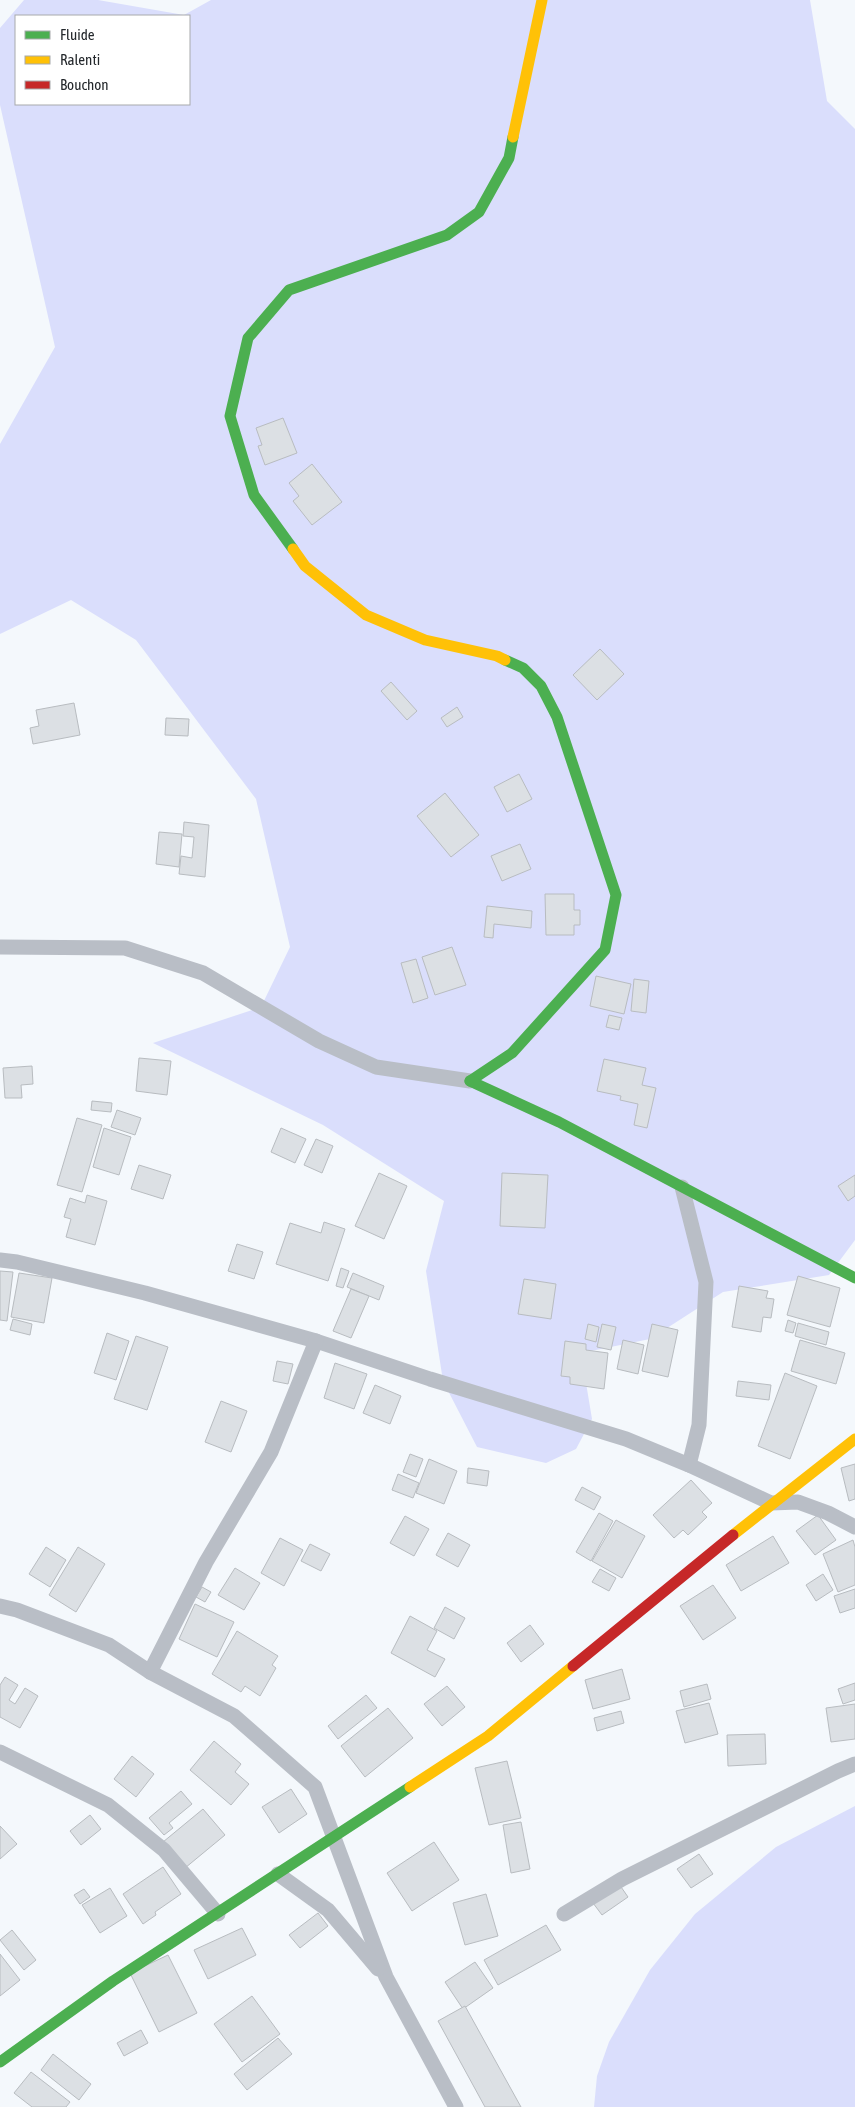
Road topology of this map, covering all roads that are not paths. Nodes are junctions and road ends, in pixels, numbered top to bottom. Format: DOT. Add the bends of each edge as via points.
graph roads {
  1 [pos="542,0"];
  2 [pos="0,947"];
  3 [pos="470,1081"];
  4 [pos="682,1187"];
  5 [pos="0,1260"];
  6 [pos="855,1278"];
  7 [pos="316,1341"];
  8 [pos="855,1439"];
  9 [pos="689,1465"];
  10 [pos="771,1503"];
  11 [pos="855,1527"];
  12 [pos="0,1606"];
  13 [pos="150,1672"];
  14 [pos="0,1752"];
  15 [pos="855,1764"];
  16 [pos="334,1837"];
  17 [pos="278,1874"];
  18 [pos="218,1914"];
  19 [pos="564,1914"];
  20 [pos="386,1977"];
  21 [pos="0,2062"];
  22 [pos="456,2107"];
  1 -- 3 [label="street" via="509,158 479,212 447,235 289,290 248,338 230,416 254,495 305,566 366,615 425,640 497,656 523,668 541,686 556,717 616,896 605,950 512,1053"];
  2 -- 3 [label="street" via="125,948 203,973 320,1041 376,1067"];
  3 -- 4 [label="street" via="559,1122"];
  4 -- 6 [label="street"];
  4 -- 9 [label="street" via="706,1282 699,1425"];
  5 -- 7 [label="street" via="145,1293"];
  7 -- 9 [label="street" via="626,1439"];
  7 -- 13 [label="street" via="271,1452 206,1562"];
  8 -- 10 [label="street"];
  9 -- 10 [label="street"];
  10 -- 11 [label="street" via="798,1502"];
  10 -- 16 [label="street" via="488,1736"];
  12 -- 13 [label="street" via="109,1646"];
  13 -- 16 [label="street" via="234,1716 315,1787"];
  14 -- 18 [label="street" via="108,1804 164,1850"];
  15 -- 19 [label="street" via="622,1879"];
  16 -- 17 [label="street"];
  16 -- 20 [label="street"];
  17 -- 18 [label="street"];
  17 -- 20 [label="street" via="328,1910"];
  18 -- 21 [label="street" via="113,1981"];
  20 -- 22 [label="street"];
}
